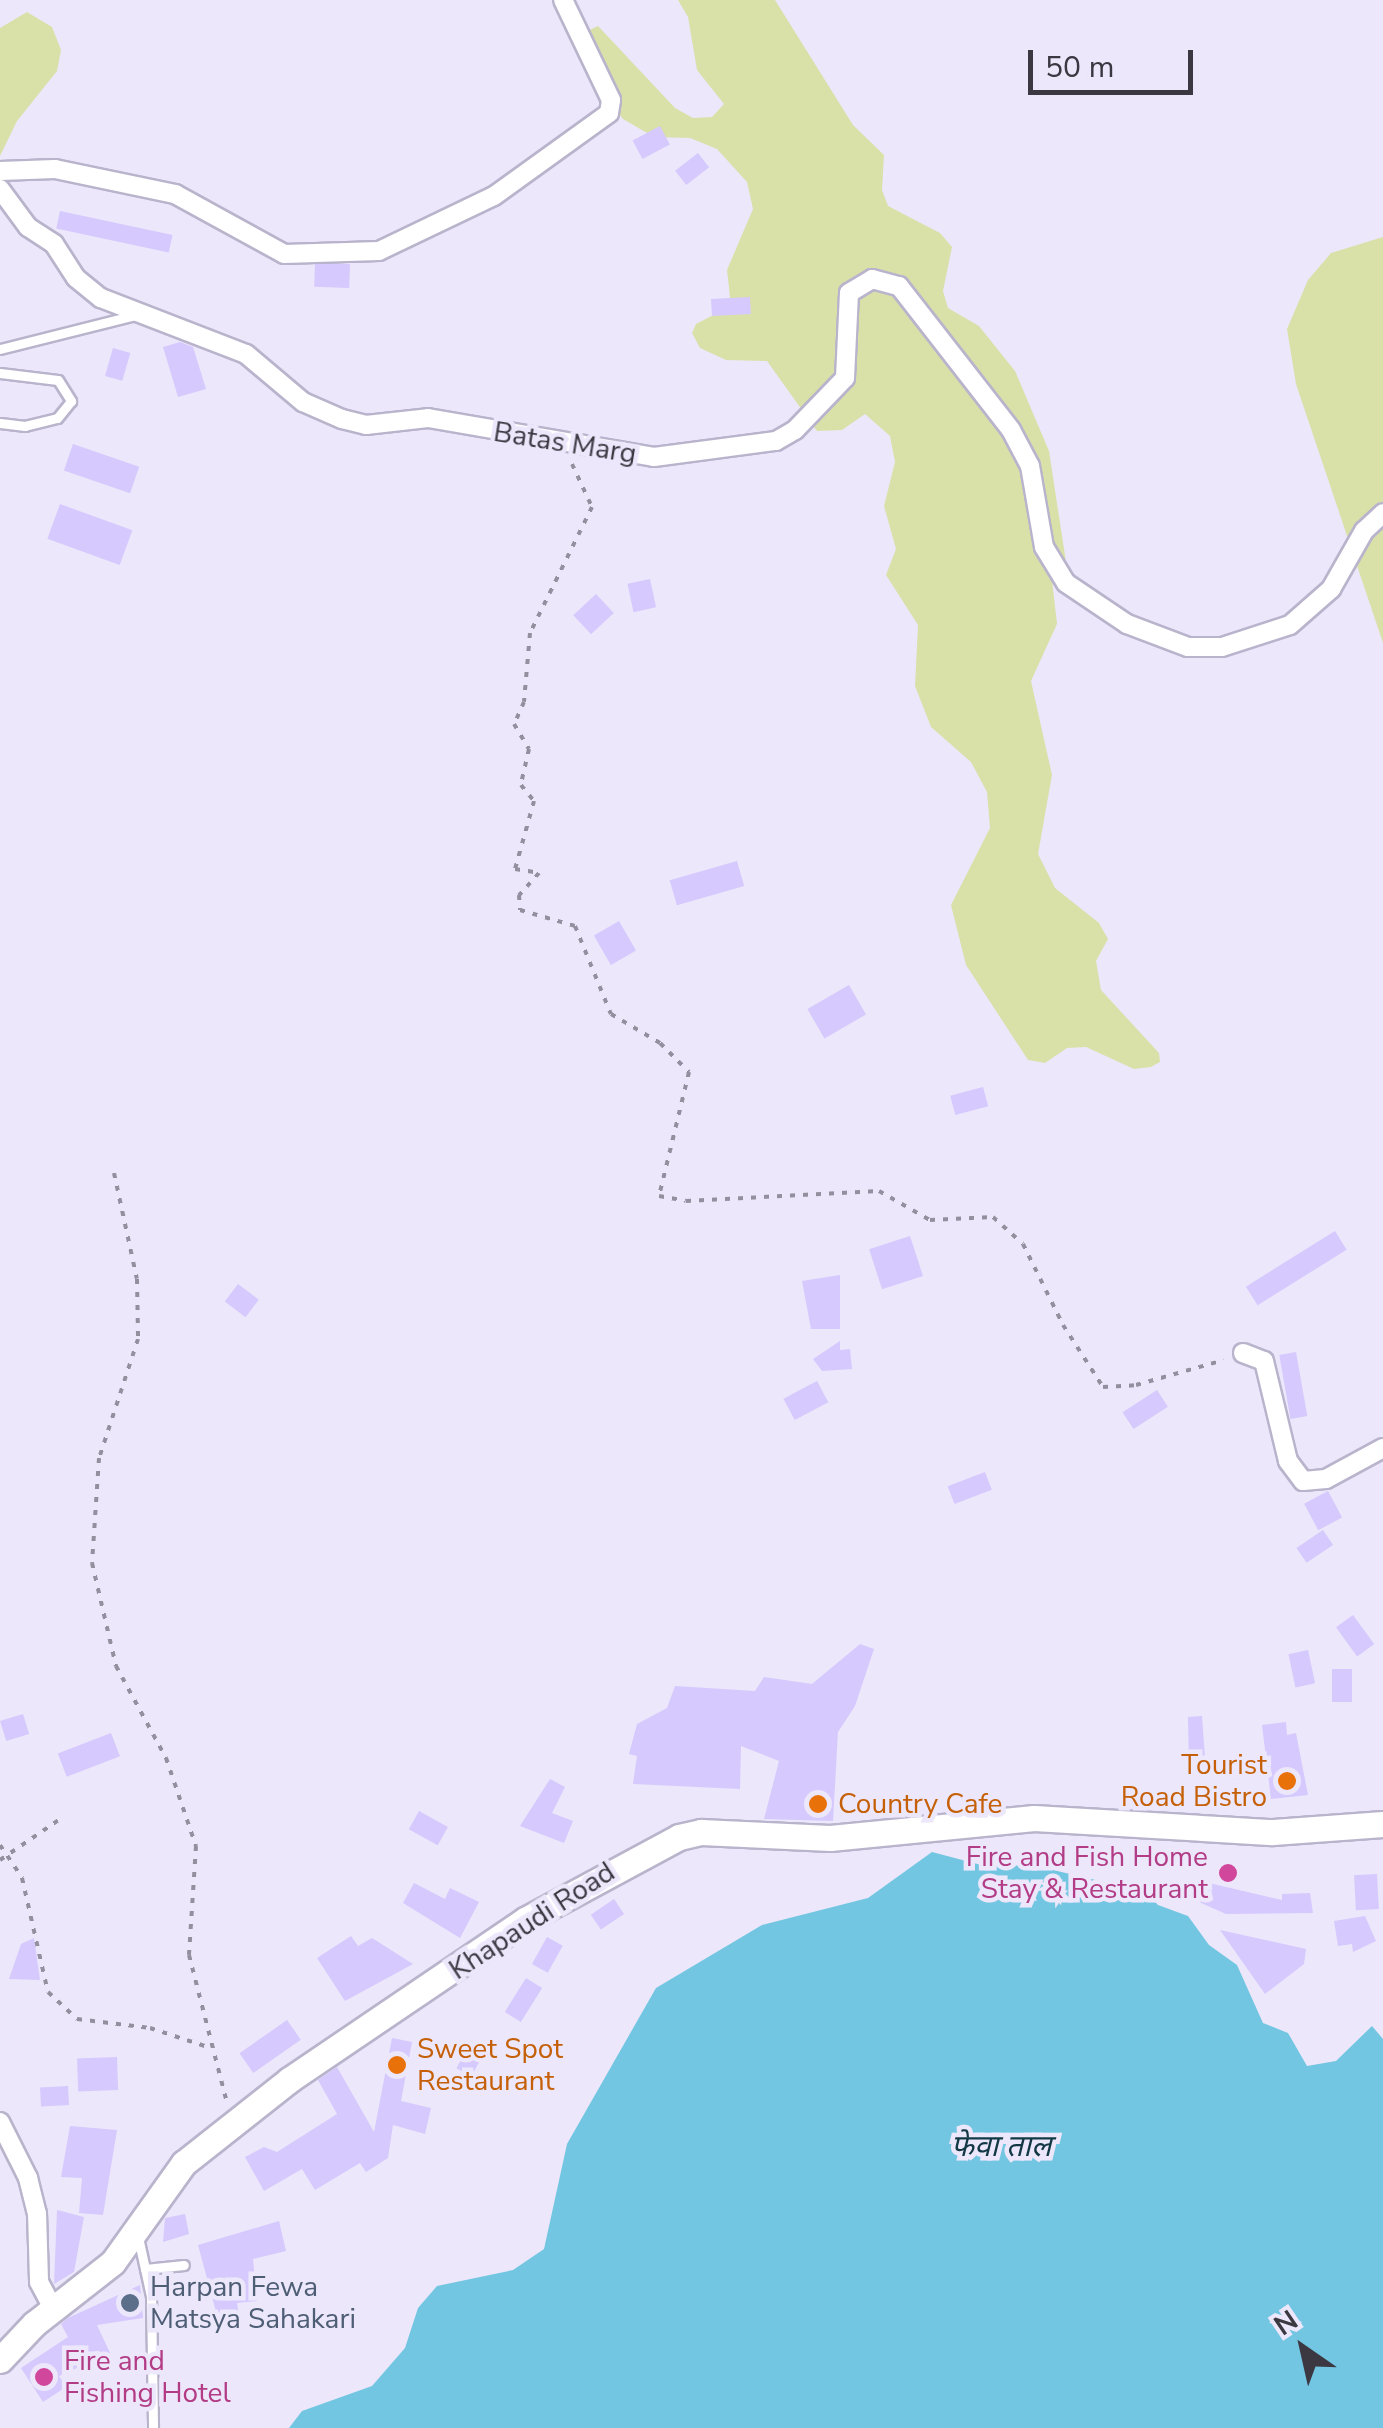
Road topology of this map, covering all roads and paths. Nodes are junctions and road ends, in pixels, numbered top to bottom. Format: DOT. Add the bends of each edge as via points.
graph roads {
  1 [pos="563,0"];
  2 [pos="0,171"];
  3 [pos="0,189"];
  4 [pos="138,314"];
  5 [pos="0,349"];
  6 [pos="0,372"];
  7 [pos="0,423"];
  8 [pos="570,442"];
  9 [pos="1383,513"];
  10 [pos="114,1174"];
  11 [pos="1243,1353"];
  12 [pos="1383,1448"];
  13 [pos="60,1820"];
  14 [pos="1383,1824"];
  15 [pos="0,1845"];
  16 [pos="7,1855"];
  17 [pos="0,1860"];
  18 [pos="211,2048"];
  19 [pos="238,2121"];
  20 [pos="0,2122"];
  21 [pos="136,2228"];
  22 [pos="184,2264"];
  23 [pos="145,2270"];
  24 [pos="53,2308"];
  25 [pos="0,2360"];
  26 [pos="153,2428"];
  1 -- 2 [label="street" via="612,100 609,113 494,196 379,250 284,254 174,194 55,168"];
  3 -- 4 [label="street, Batas Marg" via="28,228 54,244 76,278"];
  4 -- 5 [label="lane"];
  4 -- 8 [label="street, Batas Marg" via="246,354 303,402 342,419 366,426 428,418"];
  6 -- 7 [label="lane" via="58,380 71,402 56,418 25,426"];
  8 -- 9 [label="street, Batas Marg" via="654,457 776,441 845,378 846,301 855,286 881,280 910,296 1011,430 1030,466 1044,547 1056,570 1089,602 1158,639 1222,647 1290,625 1331,589 1364,531"];
  8 -- 11 [label="path" via="570,460 592,506 527,646 524,702 514,724 530,750 521,785 534,801 515,869 539,874 519,895 520,910 575,926 610,1014 660,1043 689,1072 659,1196 686,1201 879,1191 930,1220 992,1216 1023,1244 1104,1387 1136,1385"];
  10 -- 18 [label="path" via="137,1279 138,1339 99,1458 92,1563 116,1666 166,1758 196,1846 189,1954"];
  11 -- 12 [label="street" via="1264,1362 1288,1462 1303,1481 1326,1479"];
  13 -- 16 [label="path"];
  14 -- 19 [label="main road, Khapaudi Road" via="1273,1832 1034,1818 830,1838 714,1832 679,1837 525,1920"];
  15 -- 16 [label="path"];
  16 -- 17 [label="path"];
  16 -- 18 [label="path" via="22,1878 48,1992 77,2019 150,2028"];
  18 -- 19 [label="path" via="218,2085"];
  19 -- 21 [label="main road, Khapaudi Road" via="184,2163"];
  20 -- 24 [label="street" via="28,2178 37,2213 39,2282"];
  21 -- 23 [label="lane"];
  21 -- 24 [label="main road, Khapaudi Road" via="113,2262"];
  22 -- 23 [label="lane"];
  23 -- 26 [label="lane"];
  24 -- 25 [label="main road, Khapaudi Road"];
}
